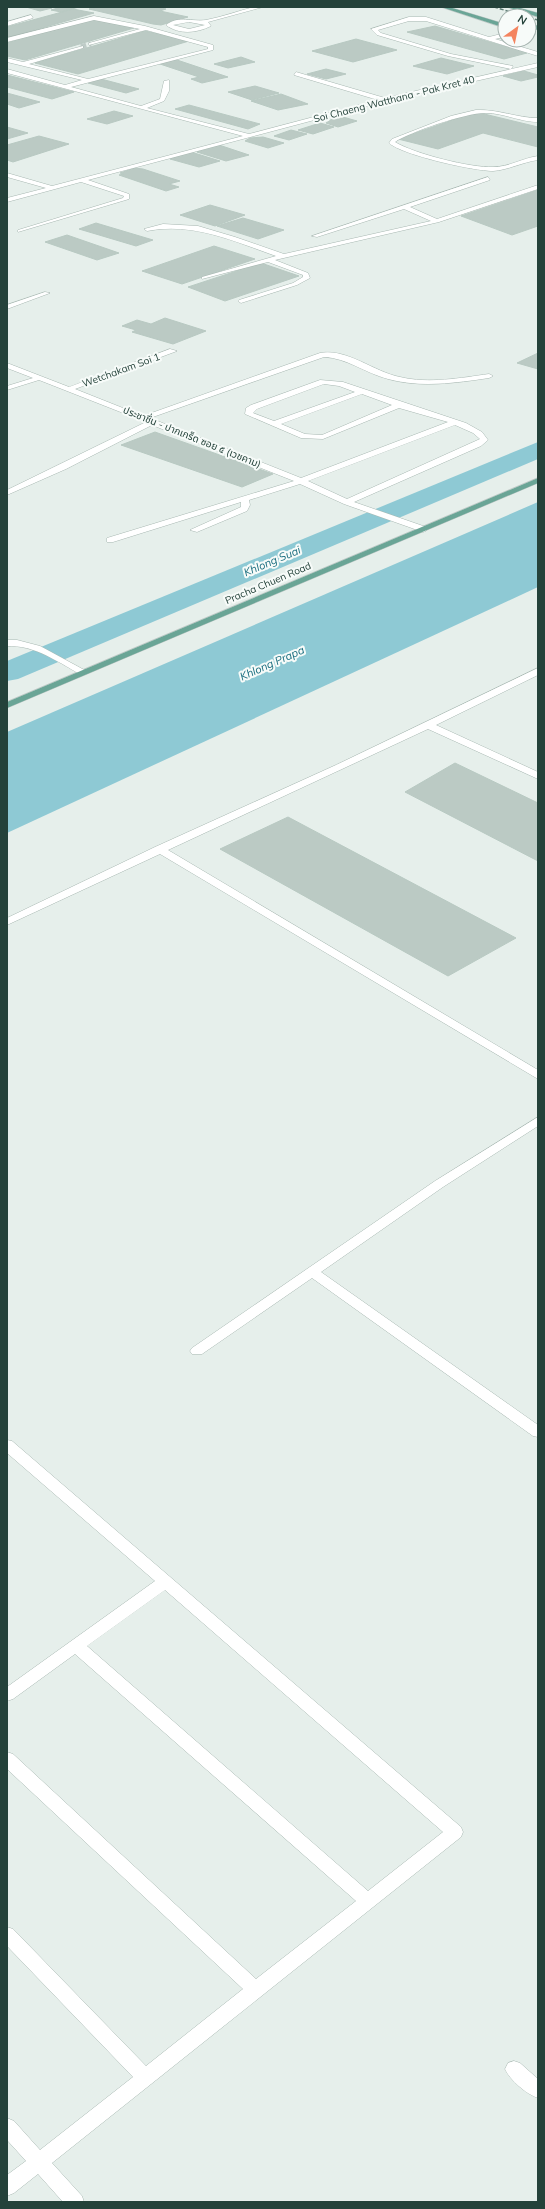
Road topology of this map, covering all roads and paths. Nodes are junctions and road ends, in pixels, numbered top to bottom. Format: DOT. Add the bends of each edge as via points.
graph roads {
  1 [pos="260,7"];
  2 [pos="444,7"];
  3 [pos="510,7"];
  4 [pos="534,7"];
  5 [pos="538,8"];
  6 [pos="538,15"];
  7 [pos="31,18"];
  8 [pos="204,22"];
  9 [pos="7,24"];
  10 [pos="497,24"];
  11 [pos="145,28"];
  12 [pos="497,37"];
  13 [pos="485,39"];
  14 [pos="7,40"];
  15 [pos="91,44"];
  16 [pos="81,47"];
  17 [pos="538,54"];
  18 [pos="7,60"];
  19 [pos="538,63"];
  20 [pos="22,64"];
  21 [pos="7,71"];
  22 [pos="296,74"];
  23 [pos="88,80"];
  24 [pos="167,81"];
  25 [pos="65,87"];
  26 [pos="385,100"];
  27 [pos="141,108"];
  28 [pos="538,120"];
  29 [pos="249,135"];
  30 [pos="538,158"];
  31 [pos="7,175"];
  32 [pos="488,179"];
  33 [pos="82,180"];
  34 [pos="538,187"];
  35 [pos="52,188"];
  36 [pos="7,200"];
  37 [pos="405,207"];
  38 [pos="437,221"];
  39 [pos="147,230"];
  40 [pos="20,231"];
  41 [pos="315,236"];
  42 [pos="282,256"];
  43 [pos="268,260"];
  44 [pos="204,278"];
  45 [pos="47,293"];
  46 [pos="241,301"];
  47 [pos="7,306"];
  48 [pos="173,351"];
  49 [pos="7,365"];
  50 [pos="489,376"];
  51 [pos="39,378"];
  52 [pos="7,388"];
  53 [pos="69,389"];
  54 [pos="362,392"];
  55 [pos="399,405"];
  56 [pos="144,418"];
  57 [pos="152,422"];
  58 [pos="455,422"];
  59 [pos="273,424"];
  60 [pos="538,480"];
  61 [pos="301,481"];
  62 [pos="7,492"];
  63 [pos="244,498"];
  64 [pos="347,502"];
  65 [pos="423,529"];
  66 [pos="194,530"];
  67 [pos="110,540"];
  68 [pos="7,643"];
  69 [pos="538,671"];
  70 [pos="83,672"];
  71 [pos="7,705"];
  72 [pos="430,726"];
  73 [pos="538,776"];
  74 [pos="159,849"];
  75 [pos="7,922"];
  76 [pos="538,1075"];
  77 [pos="538,1121"];
  78 [pos="312,1272"];
  79 [pos="197,1351"];
  80 [pos="538,1432"];
  81 [pos="7,1445"];
  82 [pos="165,1582"];
  83 [pos="76,1646"];
  84 [pos="7,1695"];
  85 [pos="7,1759"];
  86 [pos="368,1901"];
  87 [pos="7,1934"];
  88 [pos="256,1990"];
  89 [pos="514,2069"];
  90 [pos="145,2077"];
  91 [pos="538,2090"];
  92 [pos="7,2128"];
  93 [pos="38,2162"];
  94 [pos="7,2187"];
  95 [pos="75,2202"];
  1 -- 8 [label="street"];
  2 -- 10 [label="main road"];
  3 -- 6 [label="main road"];
  4 -- 5 [label="main road"];
  7 -- 9 [label="street"];
  8 -- 8 [label="street" via="210,25 189,31 169,26 175,22 189,20"];
  11 -- 14 [label="street" via="94,18"];
  11 -- 15 [label="street"];
  11 -- 23 [label="street" via="211,46 210,50"];
  12 -- 13 [label="street"];
  13 -- 17 [label="street"];
  13 -- 19 [label="street" via="417,18 377,27 373,31 450,56 498,66 515,67"];
  16 -- 20 [label="street"];
  18 -- 20 [label="street"];
  19 -- 26 [label="street, Soi Chaeng Watthana - Pak Kret 40"];
  20 -- 23 [label="street"];
  21 -- 25 [label="street, Soi Chaeng Watthana - Pak Kret 40"];
  22 -- 26 [label="street"];
  23 -- 25 [label="street"];
  24 -- 27 [label="street" via="162,100"];
  25 -- 27 [label="street, Soi Chaeng Watthana - Pak Kret 40"];
  26 -- 29 [label="street, Soi Chaeng Watthana - Pak Kret 40"];
  27 -- 29 [label="street, Soi Chaeng Watthana - Pak Kret 40"];
  28 -- 30 [label="street" via="478,111 394,140 392,144 481,169 499,169 530,158"];
  29 -- 33 [label="street, Soi Chaeng Watthana - Pak Kret 40"];
  31 -- 35 [label="street"];
  32 -- 37 [label="street"];
  33 -- 35 [label="street, Soi Chaeng Watthana - Pak Kret 40"];
  33 -- 40 [label="street" via="120,191 127,195 126,199"];
  34 -- 38 [label="street"];
  35 -- 36 [label="street, Soi Chaeng Watthana - Pak Kret 40"];
  37 -- 38 [label="street"];
  37 -- 41 [label="street"];
  38 -- 42 [label="street"];
  39 -- 42 [label="street" via="160,225 194,227"];
  42 -- 43 [label="street"];
  43 -- 44 [label="street"];
  43 -- 46 [label="street" via="306,274 307,278"];
  45 -- 47 [label="street"];
  48 -- 53 [label="street, Wetchakam Soi 1"];
  49 -- 51 [label="street, ประชาชื่น - ปากเกร็ด ซอย ๕ (เวชคาม)"];
  50 -- 56 [label="street" via="440,382 390,378 338,355 322,355"];
  51 -- 52 [label="street"];
  51 -- 53 [label="street, ประชาชื่น - ปากเกร็ด ซอย ๕ (เวชคาม)"];
  53 -- 56 [label="street, ประชาชื่น - ปากเกร็ด ซอย ๕ (เวชคาม)"];
  54 -- 55 [label="street"];
  54 -- 59 [label="street"];
  54 -- 59 [label="street" via="332,382 323,382 249,410 249,414"];
  55 -- 58 [label="street"];
  55 -- 59 [label="street" via="323,437 304,436"];
  56 -- 57 [label="street, ประชาชื่น - ปากเกร็ด ซอย ๕ (เวชคาม)"];
  57 -- 61 [label="street, ประชาชื่น - ปากเกร็ด ซอย ๕ (เวชคาม)"];
  57 -- 62 [label="street"];
  58 -- 61 [label="street"];
  58 -- 64 [label="street" via="472,429 484,440"];
  60 -- 65 [label="main road, Pracha Chuen Road"];
  61 -- 63 [label="street"];
  61 -- 64 [label="street, ประชาชื่น - ปากเกร็ด ซอย ๕ (เวชคาม)"];
  63 -- 66 [label="street" via="244,509"];
  63 -- 67 [label="street"];
  64 -- 65 [label="street, ประชาชื่น - ปากเกร็ด ซอย ๕ (เวชคาม)"];
  65 -- 70 [label="main road, Pracha Chuen Road"];
  68 -- 70 [label="street" via="32,646"];
  69 -- 72 [label="street"];
  70 -- 71 [label="main road, Pracha Chuen Road"];
  72 -- 73 [label="street"];
  72 -- 74 [label="street"];
  74 -- 75 [label="street"];
  74 -- 76 [label="street"];
  77 -- 78 [label="street" via="439,1184"];
  78 -- 79 [label="street"];
  78 -- 80 [label="street"];
  81 -- 82 [label="street"];
  82 -- 83 [label="street"];
  82 -- 86 [label="street" via="455,1832"];
  83 -- 84 [label="street"];
  83 -- 86 [label="street"];
  85 -- 88 [label="street"];
  86 -- 88 [label="street"];
  87 -- 90 [label="street"];
  88 -- 90 [label="street"];
  89 -- 91 [label="street"];
  90 -- 93 [label="street"];
  92 -- 93 [label="street"];
  93 -- 94 [label="street"];
  93 -- 95 [label="street"];
}
